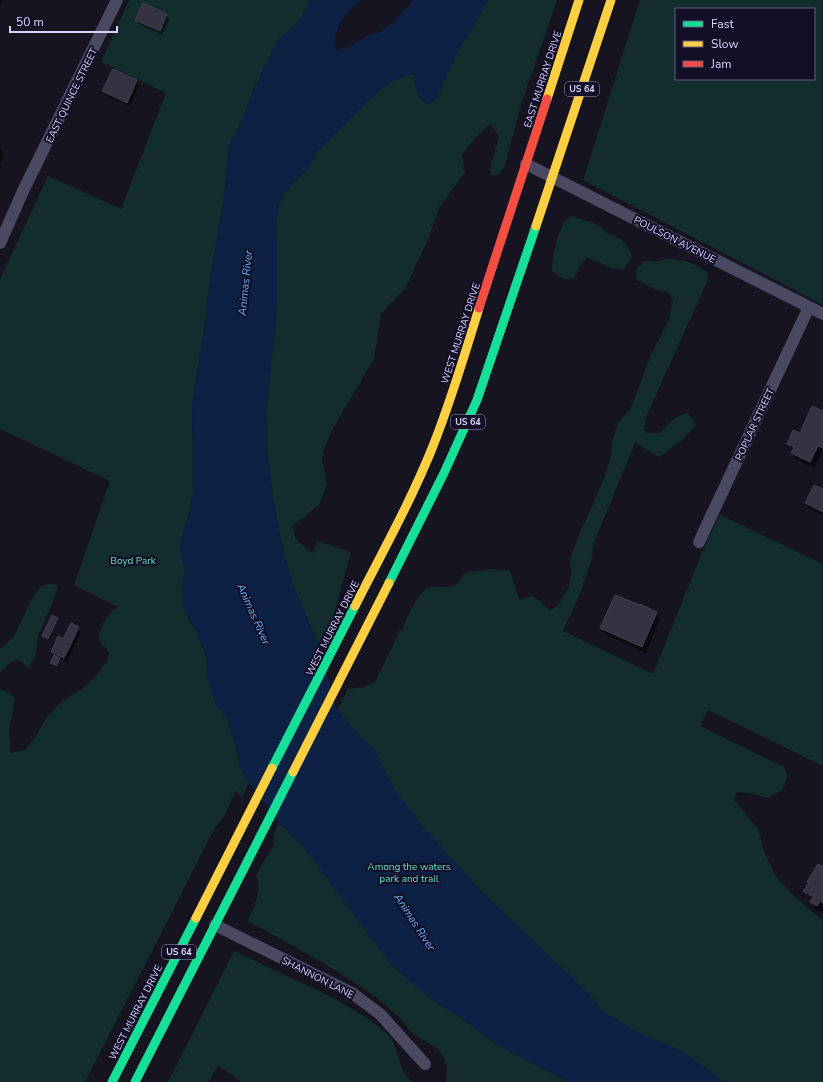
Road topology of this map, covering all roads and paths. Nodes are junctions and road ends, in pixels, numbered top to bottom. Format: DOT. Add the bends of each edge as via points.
graph roads {
  1 [pos="118,0"];
  2 [pos="579,0"];
  3 [pos="611,0"];
  4 [pos="526,164"];
  5 [pos="553,177"];
  6 [pos="0,243"];
  7 [pos="809,307"];
  8 [pos="823,314"];
  9 [pos="699,542"];
  10 [pos="215,925"];
  11 [pos="425,1064"];
  12 [pos="112,1082"];
  13 [pos="135,1082"];
  1 -- 6 [label="street, EAST QUINCE STREET"];
  2 -- 4 [label="highway, EAST MURRAY DRIVE / US 64"];
  3 -- 5 [label="highway, US 64"];
  4 -- 5 [label="street, POULSON AVENUE"];
  4 -- 12 [label="highway, WEST MURRAY DRIVE / US 64" via="449,402 412,493"];
  5 -- 7 [label="street, POULSON AVENUE"];
  5 -- 10 [label="highway, US 64" via="472,413 436,492"];
  7 -- 8 [label="street, POULSON AVENUE"];
  7 -- 9 [label="street, POPLAR STREET"];
  10 -- 11 [label="street, SHANNON LANE" via="352,993 380,1014"];
  10 -- 13 [label="highway, US 64"];
}
